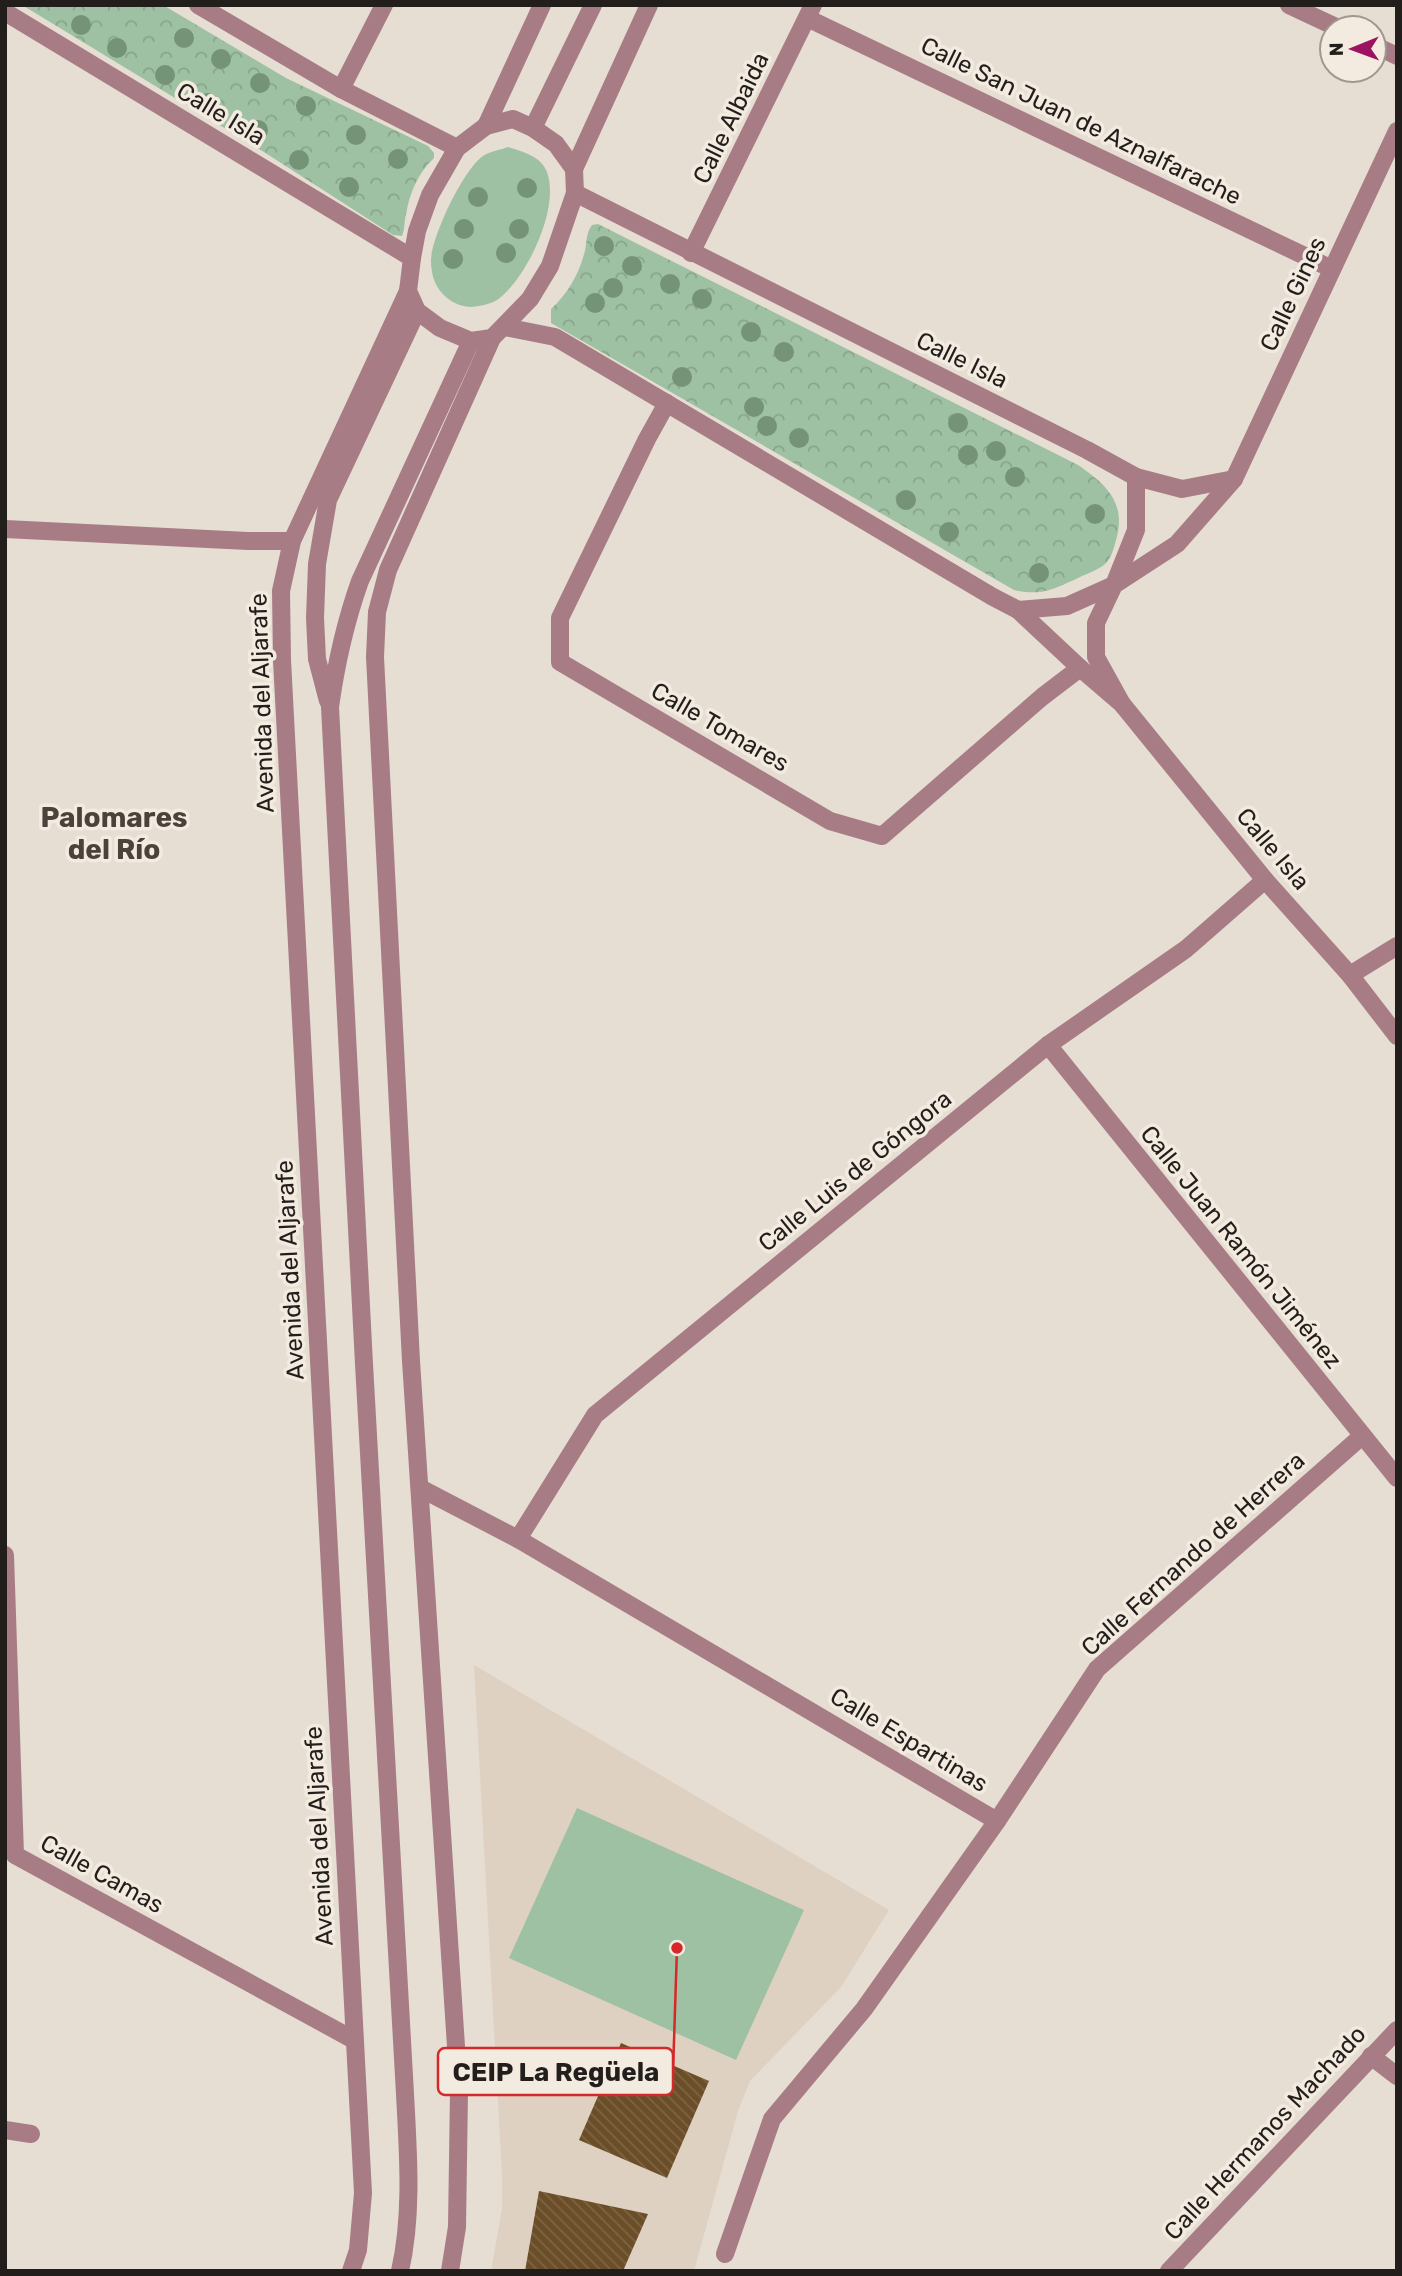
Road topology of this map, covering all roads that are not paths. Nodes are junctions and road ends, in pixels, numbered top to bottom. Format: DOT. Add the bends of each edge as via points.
graph roads {
  1 [pos="198,5"];
  2 [pos="384,5"];
  3 [pos="542,5"];
  4 [pos="593,5"];
  5 [pos="649,5"];
  6 [pos="1289,5"];
  7 [pos="810,11"];
  8 [pos="5,12"];
  9 [pos="1318,19"];
  10 [pos="341,89"];
  11 [pos="486,126"];
  12 [pos="533,128"];
  13 [pos="1397,131"];
  14 [pos="457,148"];
  15 [pos="574,169"];
  16 [pos="575,193"];
  17 [pos="691,253"];
  18 [pos="412,258"];
  19 [pos="1332,269"];
  20 [pos="408,291"];
  21 [pos="417,311"];
  22 [pos="499,332"];
  23 [pos="471,341"];
  24 [pos="667,403"];
  25 [pos="1136,477"];
  26 [pos="1234,479"];
  27 [pos="5,529"];
  28 [pos="292,541"];
  29 [pos="1114,585"];
  30 [pos="1018,610"];
  31 [pos="1080,668"];
  32 [pos="1122,704"];
  33 [pos="330,707"];
  34 [pos="1265,880"];
  35 [pos="1397,946"];
  36 [pos="1350,975"];
  37 [pos="1397,1037"];
  38 [pos="1048,1045"];
  39 [pos="1362,1436"];
  40 [pos="1397,1478"];
  41 [pos="420,1488"];
  42 [pos="519,1539"];
  43 [pos="5,1555"];
  44 [pos="997,1821"];
  45 [pos="1397,2030"];
  46 [pos="354,2040"];
  47 [pos="1371,2056"];
  48 [pos="1397,2076"];
  49 [pos="5,2130"];
  50 [pos="31,2134"];
  51 [pos="725,2254"];
  52 [pos="351,2271"];
  53 [pos="400,2271"];
  54 [pos="450,2271"];
  55 [pos="1169,2271"];
  1 -- 10 [label="street"];
  2 -- 10 [label="street"];
  3 -- 11 [label="street, Avenida del Aljarafe"];
  4 -- 12 [label="street"];
  5 -- 15 [label="street"];
  6 -- 9 [label="street"];
  7 -- 17 [label="street, Calle Albaida"];
  7 -- 19 [label="street, Calle San Juan de Aznalfarache"];
  8 -- 18 [label="street, Calle Isla"];
  10 -- 14 [label="street"];
  11 -- 12 [label="street" via="513,119"];
  11 -- 14 [label="street, Avenida del Aljarafe"];
  12 -- 15 [label="street" via="556,144"];
  13 -- 19 [label="street, Calle Gines"];
  14 -- 18 [label="street, Avenida del Aljarafe" via="430,195"];
  15 -- 16 [label="street"];
  16 -- 17 [label="street, Calle Isla"];
  16 -- 22 [label="street" via="550,266 530,299"];
  17 -- 25 [label="street, Calle Isla"];
  18 -- 20 [label="street, Avenida del Aljarafe"];
  19 -- 26 [label="street, Calle Gines"];
  20 -- 21 [label="street"];
  20 -- 28 [label="street, Avenida del Aljarafe"];
  21 -- 23 [label="street" via="440,328"];
  21 -- 33 [label="street" via="328,500 317,564 315,618 317,659"];
  22 -- 23 [label="street"];
  22 -- 24 [label="street, Calle Isla" via="555,337"];
  22 -- 41 [label="street" via="388,570 377,612 374,657"];
  23 -- 33 [label="street" via="360,581 338,655"];
  24 -- 30 [label="street, Calle Isla"];
  24 -- 31 [label="street, Calle Tomares" via="560,618 560,662 830,821 881,836"];
  25 -- 26 [label="street, Calle Isla" via="1182,489"];
  25 -- 29 [label="street" via="1136,530"];
  26 -- 29 [label="street, Calle Gines" via="1177,544"];
  27 -- 28 [label="street"];
  28 -- 46 [label="street, Avenida del Aljarafe" via="281,591 282,660"];
  29 -- 30 [label="street" via="1066,606"];
  29 -- 32 [label="street" via="1096,623 1096,657"];
  30 -- 31 [label="street, Calle Isla"];
  31 -- 32 [label="street, Calle Isla"];
  32 -- 34 [label="street, Calle Isla"];
  33 -- 53 [label="street" via="407,2121 409,2176"];
  34 -- 36 [label="street, Calle Isla"];
  34 -- 38 [label="street, Calle Luis de Góngora" via="1186,948"];
  35 -- 36 [label="street"];
  36 -- 37 [label="street, Calle Isla"];
  38 -- 39 [label="street, Calle Juan Ramón Jiménez"];
  38 -- 42 [label="street, Calle Luis de Góngora" via="595,1415"];
  39 -- 40 [label="street, Calle Juan Ramón Jiménez"];
  39 -- 44 [label="street, Calle Fernando de Herrera" via="1097,1669"];
  41 -- 42 [label="street, Calle Espartinas"];
  41 -- 54 [label="street" via="459,2092 457,2227"];
  42 -- 44 [label="street, Calle Espartinas"];
  43 -- 46 [label="street, Calle Camas" via="15,1855"];
  44 -- 51 [label="street, Calle Espartinas" via="864,2008 772,2119"];
  45 -- 47 [label="street, Calle Hermanos Machado"];
  46 -- 52 [label="street, Avenida del Aljarafe" via="363,2193 358,2250"];
  47 -- 48 [label="street"];
  47 -- 55 [label="street, Calle Hermanos Machado"];
  49 -- 50 [label="street"];
}
